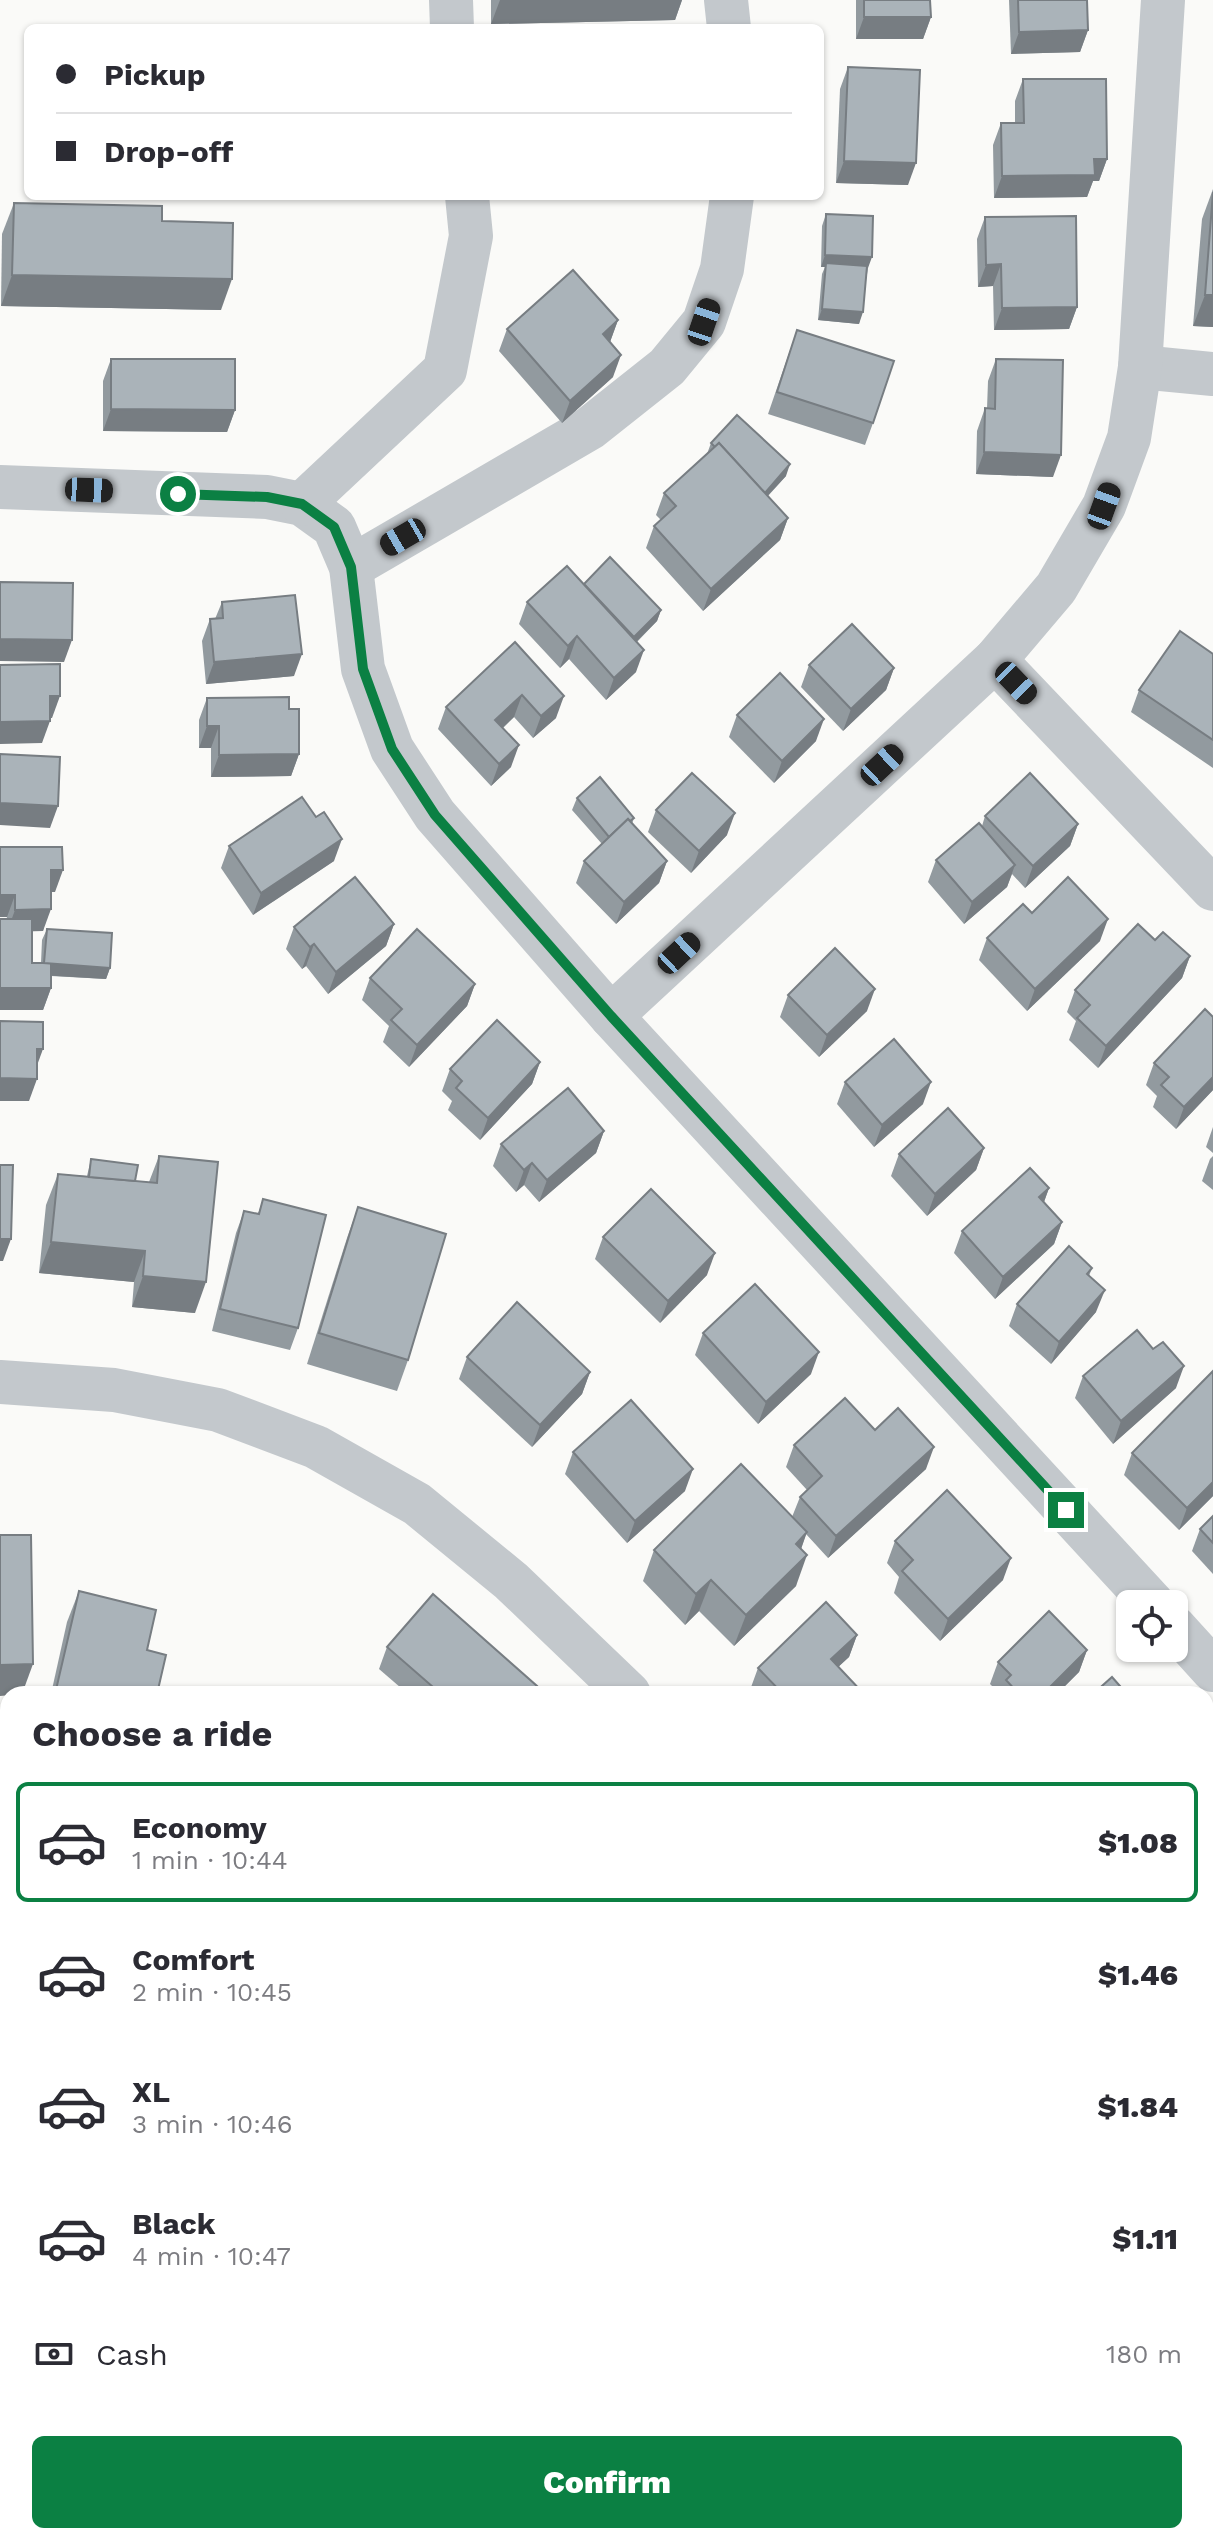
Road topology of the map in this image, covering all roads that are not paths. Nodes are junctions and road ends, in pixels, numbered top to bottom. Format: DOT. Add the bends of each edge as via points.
graph roads {
  1 [pos="451,0"];
  2 [pos="726,0"];
  3 [pos="1163,0"];
  4 [pos="452,24"];
  5 [pos="729,24"];
  6 [pos="467,200"];
  7 [pos="731,200"];
  8 [pos="1140,367"];
  9 [pos="1213,374"];
  10 [pos="0,487"];
  11 [pos="302,504"];
  12 [pos="351,567"];
  13 [pos="995,660"];
  14 [pos="1213,889"];
  15 [pos="611,1016"];
  16 [pos="0,1382"];
  17 [pos="1140,1590"];
  18 [pos="1188,1642"];
  19 [pos="1213,1670"];
  20 [pos="621,1686"];
  1 -- 4 [label="street"];
  2 -- 5 [label="street"];
  3 -- 8 [label="street"];
  6 -- 11 [label="street" via="471,236 445,370"];
  7 -- 12 [label="street" via="722,269 704,322 667,367 590,428"];
  8 -- 9 [label="street"];
  8 -- 13 [label="street" via="1129,438 1104,506 1056,588"];
  10 -- 11 [label="street" via="267,497"];
  11 -- 12 [label="street" via="334,527"];
  12 -- 15 [label="street" via="363,669 392,749 435,815"];
  13 -- 14 [label="street"];
  13 -- 15 [label="street"];
  15 -- 17 [label="street"];
  16 -- 20 [label="street" via="114,1390 218,1410 316,1447 417,1504 511,1581"];
  18 -- 19 [label="street"];
}
